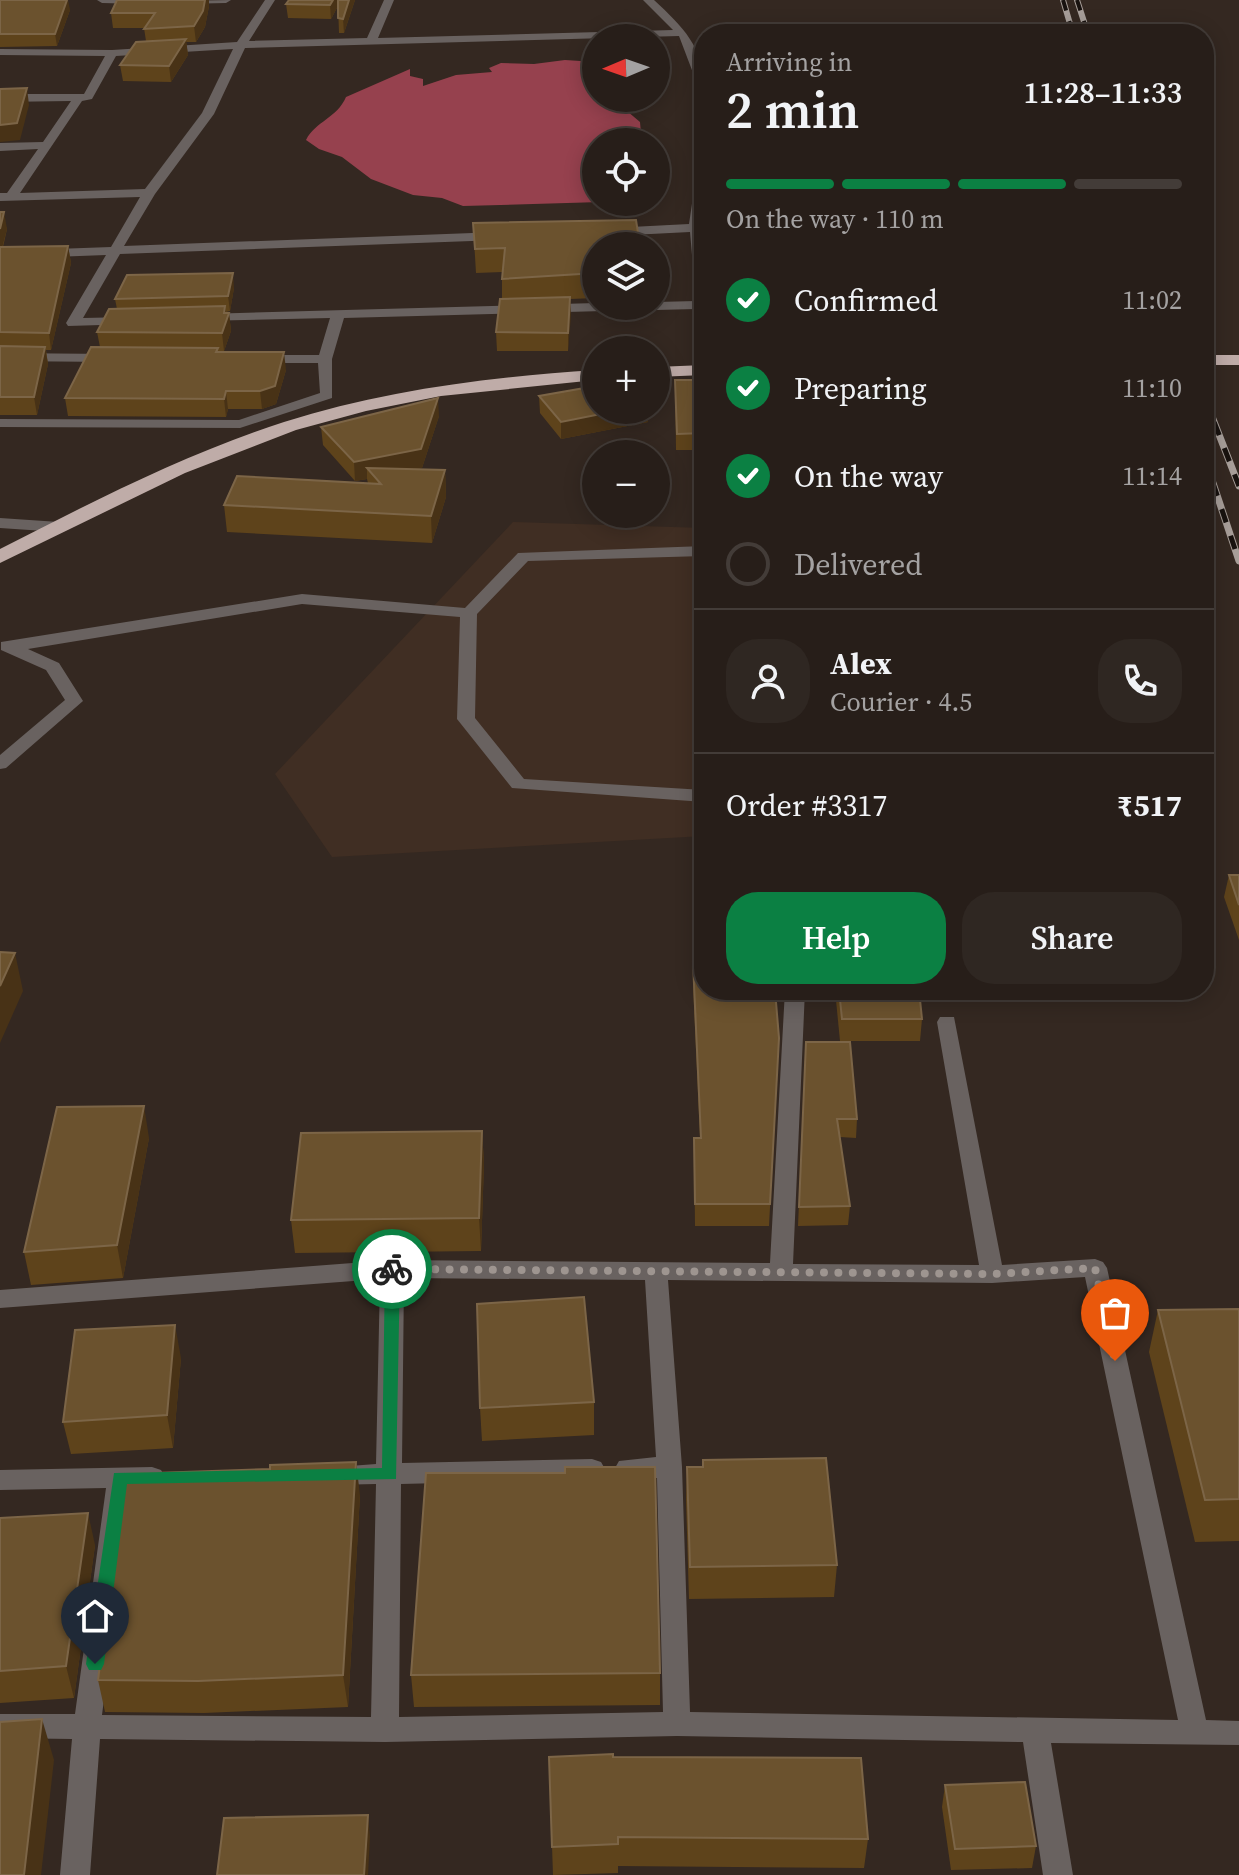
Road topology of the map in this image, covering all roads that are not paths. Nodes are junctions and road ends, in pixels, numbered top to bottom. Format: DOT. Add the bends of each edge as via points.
graph roads {
  1 [pos="102,0"];
  2 [pos="226,0"];
  3 [pos="270,0"];
  4 [pos="389,0"];
  5 [pos="648,0"];
  6 [pos="159,1"];
  7 [pos="173,1"];
  8 [pos="683,33"];
  9 [pos="371,42"];
  10 [pos="240,46"];
  11 [pos="0,52"];
  12 [pos="112,53"];
  13 [pos="694,61"];
  14 [pos="79,97"];
  15 [pos="0,98"];
  16 [pos="46,145"];
  17 [pos="0,147"];
  18 [pos="149,193"];
  19 [pos="5,197"];
  20 [pos="694,228"];
  21 [pos="601,232"];
  22 [pos="507,236"];
  23 [pos="114,251"];
  24 [pos="0,255"];
  25 [pos="582,308"];
  26 [pos="670,308"];
  27 [pos="694,311"];
  28 [pos="338,314"];
  29 [pos="197,319"];
  30 [pos="150,320"];
  31 [pos="0,357"];
  32 [pos="124,358"];
  33 [pos="247,359"];
  34 [pos="325,359"];
  35 [pos="1214,360"];
  36 [pos="1239,360"];
  37 [pos="694,370"];
  38 [pos="670,371"];
  39 [pos="582,376"];
  40 [pos="0,423"];
  41 [pos="0,523"];
  42 [pos="59,527"];
  43 [pos="694,551"];
  44 [pos="0,557"];
  45 [pos="469,613"];
  46 [pos="4,645"];
  47 [pos="0,764"];
  48 [pos="694,795"];
  49 [pos="795,1000"];
  50 [pos="947,1022"];
  51 [pos="392,1269"];
  52 [pos="781,1272"];
  53 [pos="656,1273"];
  54 [pos="992,1274"];
  55 [pos="0,1299"];
  56 [pos="669,1467"];
  57 [pos="391,1474"];
  58 [pos="311,1475"];
  59 [pos="120,1477"];
  60 [pos="184,1477"];
  61 [pos="0,1480"];
  62 [pos="677,1724"];
  63 [pos="0,1726"];
  64 [pos="87,1727"];
  65 [pos="385,1730"];
  66 [pos="1035,1730"];
  67 [pos="1195,1733"];
  68 [pos="1239,1733"];
  69 [pos="75,1875"];
  70 [pos="1058,1875"];
  1 -- 6 [label="street"];
  2 -- 7 [label="street"];
  3 -- 10 [label="street"];
  4 -- 9 [label="street"];
  5 -- 8 [label="street"];
  8 -- 9 [label="street"];
  8 -- 13 [label="street"];
  9 -- 10 [label="street"];
  10 -- 12 [label="street"];
  10 -- 18 [label="street" via="208,114"];
  11 -- 12 [label="street"];
  12 -- 14 [label="street" via="88,97"];
  14 -- 15 [label="street"];
  14 -- 16 [label="street"];
  16 -- 17 [label="street"];
  16 -- 19 [label="street"];
  18 -- 19 [label="street"];
  18 -- 23 [label="street"];
  20 -- 21 [label="street"];
  22 -- 23 [label="street"];
  23 -- 24 [label="street"];
  23 -- 30 [label="street" via="73,323"];
  25 -- 28 [label="street"];
  26 -- 27 [label="street"];
  28 -- 29 [label="street"];
  28 -- 34 [label="street"];
  31 -- 32 [label="street"];
  33 -- 34 [label="street"];
  34 -- 40 [label="street" via="327,395 240,424"];
  35 -- 36 [label="highway"];
  37 -- 38 [label="highway"];
  39 -- 42 [label="highway" via="476,385 350,409 248,441"];
  41 -- 42 [label="street"];
  42 -- 44 [label="highway"];
  43 -- 45 [label="street" via="524,556"];
  45 -- 46 [label="street" via="302,599"];
  45 -- 48 [label="street" via="466,719 519,784"];
  46 -- 47 [label="street" via="53,667 74,701"];
  49 -- 52 [label="street"];
  50 -- 54 [label="street"];
  51 -- 53 [label="street"];
  51 -- 55 [label="street"];
  51 -- 57 [label="street"];
  52 -- 53 [label="street"];
  52 -- 54 [label="street"];
  53 -- 56 [label="street"];
  54 -- 67 [label="street" via="1095,1268"];
  56 -- 57 [label="street"];
  56 -- 62 [label="street"];
  57 -- 58 [label="street"];
  57 -- 65 [label="street"];
  59 -- 60 [label="street"];
  59 -- 61 [label="street"];
  59 -- 64 [label="street"];
  62 -- 65 [label="street"];
  62 -- 66 [label="street"];
  63 -- 64 [label="street"];
  64 -- 65 [label="street"];
  64 -- 69 [label="street"];
  66 -- 67 [label="street"];
  66 -- 70 [label="street"];
  67 -- 68 [label="street"];
}
